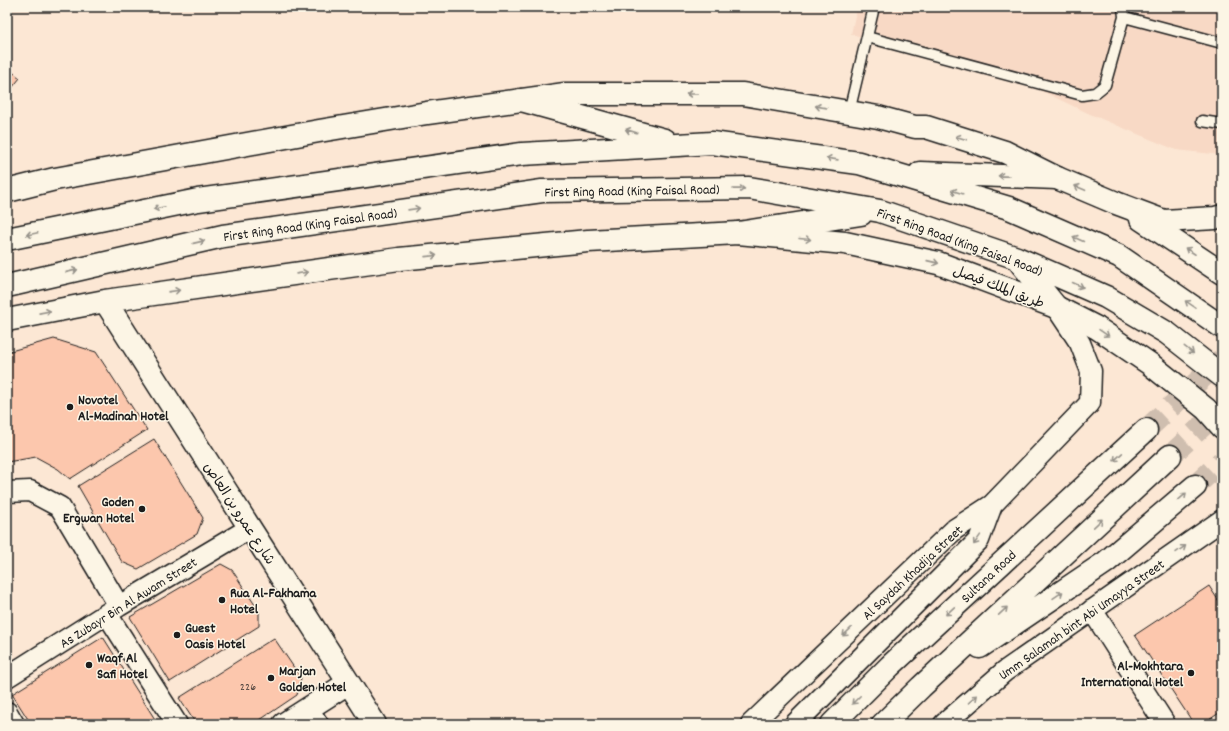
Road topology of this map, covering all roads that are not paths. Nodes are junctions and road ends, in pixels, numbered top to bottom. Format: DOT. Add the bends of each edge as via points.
graph roads {
  1 [pos="874,7"];
  2 [pos="1124,12"];
  3 [pos="867,37"];
  4 [pos="1222,43"];
  5 [pos="521,100"];
  6 [pos="849,112"];
  7 [pos="1202,121"];
  8 [pos="1222,124"];
  9 [pos="682,145"];
  10 [pos="890,172"];
  11 [pos="1057,178"];
  12 [pos="7,191"];
  13 [pos="1116,203"];
  14 [pos="880,211"];
  15 [pos="1222,216"];
  16 [pos="738,233"];
  17 [pos="7,240"];
  18 [pos="1017,258"];
  19 [pos="1222,273"];
  20 [pos="7,286"];
  21 [pos="105,301"];
  22 [pos="1056,307"];
  23 [pos="7,320"];
  24 [pos="1222,327"];
  25 [pos="1222,376"];
  26 [pos="1222,427"];
  27 [pos="1146,430"];
  28 [pos="1170,456"];
  29 [pos="1195,486"];
  30 [pos="7,492"];
  31 [pos="992,505"];
  32 [pos="1222,520"];
  33 [pos="250,528"];
  34 [pos="113,610"];
  35 [pos="1092,610"];
  36 [pos="7,677"];
  37 [pos="348,683"];
  38 [pos="921,687"];
  39 [pos="7,712"];
  40 [pos="313,716"];
  41 [pos="886,722"];
  42 [pos="14,724"];
  43 [pos="177,724"];
  44 [pos="284,724"];
  45 [pos="375,724"];
  46 [pos="751,724"];
  47 [pos="795,724"];
  48 [pos="832,724"];
  49 [pos="944,724"];
  50 [pos="1165,724"];
  1 -- 3 [label="lane"];
  2 -- 3 [label="lane" via="1104,85 1095,93 1082,95"];
  2 -- 4 [label="lane"];
  3 -- 6 [label="lane"];
  6 -- 5 [label="main road, one-way" via="743,94 565,94"];
  9 -- 5 [label="main road, one-way"];
  5 -- 12 [label="main road" via="319,131 63,178"];
  11 -- 6 [label="main road, one-way" via="998,149 926,127 915,127"];
  7 -- 8 [label="lane"];
  10 -- 9 [label="main road, one-way" via="859,163 712,143"];
  9 -- 17 [label="main road, one-way" via="522,154 198,200"];
  11 -- 10 [label="main road, one-way"];
  24 -- 10 [label="main road, one-way" via="1119,256 1009,208"];
  13 -- 11 [label="main road, one-way"];
  13 -- 15 [label="main road" via="1164,221"];
  19 -- 13 [label="main road, one-way"];
  14 -- 16 [label="main road"];
  14 -- 18 [label="main road, First Ring Road (King Faisal Road)"];
  20 -- 14 [label="main road, First Ring Road (King Faisal Road), one-way" via="223,236 542,191 749,188"];
  21 -- 16 [label="main road, one-way" via="399,259 588,241"];
  16 -- 22 [label="main road, طريق الملك فيصل, one-way" via="845,243 938,263"];
  18 -- 22 [label="main road"];
  18 -- 25 [label="main road, First Ring Road (King Faisal Road), one-way" via="1113,301 1167,333"];
  23 -- 21 [label="main road, one-way"];
  21 -- 33 [label="main road, شارع عمرو بن العاص"];
  22 -- 26 [label="main road, طريق الملك فيصل, one-way" via="1097,328 1150,364 1206,409"];
  22 -- 31 [label="street, Al Saydah Khadija Street" via="1080,343 1091,371 1090,403"];
  27 -- 48 [label="main road, Sultana Road, one-way" via="890,666"];
  38 -- 28 [label="main road, one-way"];
  38 -- 29 [label="main road, one-way" via="1106,562"];
  30 -- 34 [label="street" via="30,491 60,507"];
  31 -- 46 [label="street, Al Saydah Khadija Street, one-way" via="956,529"];
  31 -- 47 [label="street, one-way" via="979,540"];
  35 -- 32 [label="street, Umm Salamah bint Abi Umayya Street, one-way"];
  33 -- 34 [label="street, As Zubayr Bin Al Awam Street"];
  33 -- 37 [label="main road, شارع عمرو بن العاص"];
  34 -- 36 [label="street, As Zubayr Bin Al Awam Street"];
  34 -- 43 [label="street"];
  49 -- 35 [label="street, Umm Salamah bint Abi Umayya Street, one-way" via="1005,671"];
  35 -- 50 [label="street"];
  37 -- 40 [label="main road"];
  37 -- 45 [label="main road, شارع عمرو بن العاص"];
  38 -- 41 [label="main road"];
  39 -- 42 [label="street"];
  40 -- 44 [label="main road"];
}
